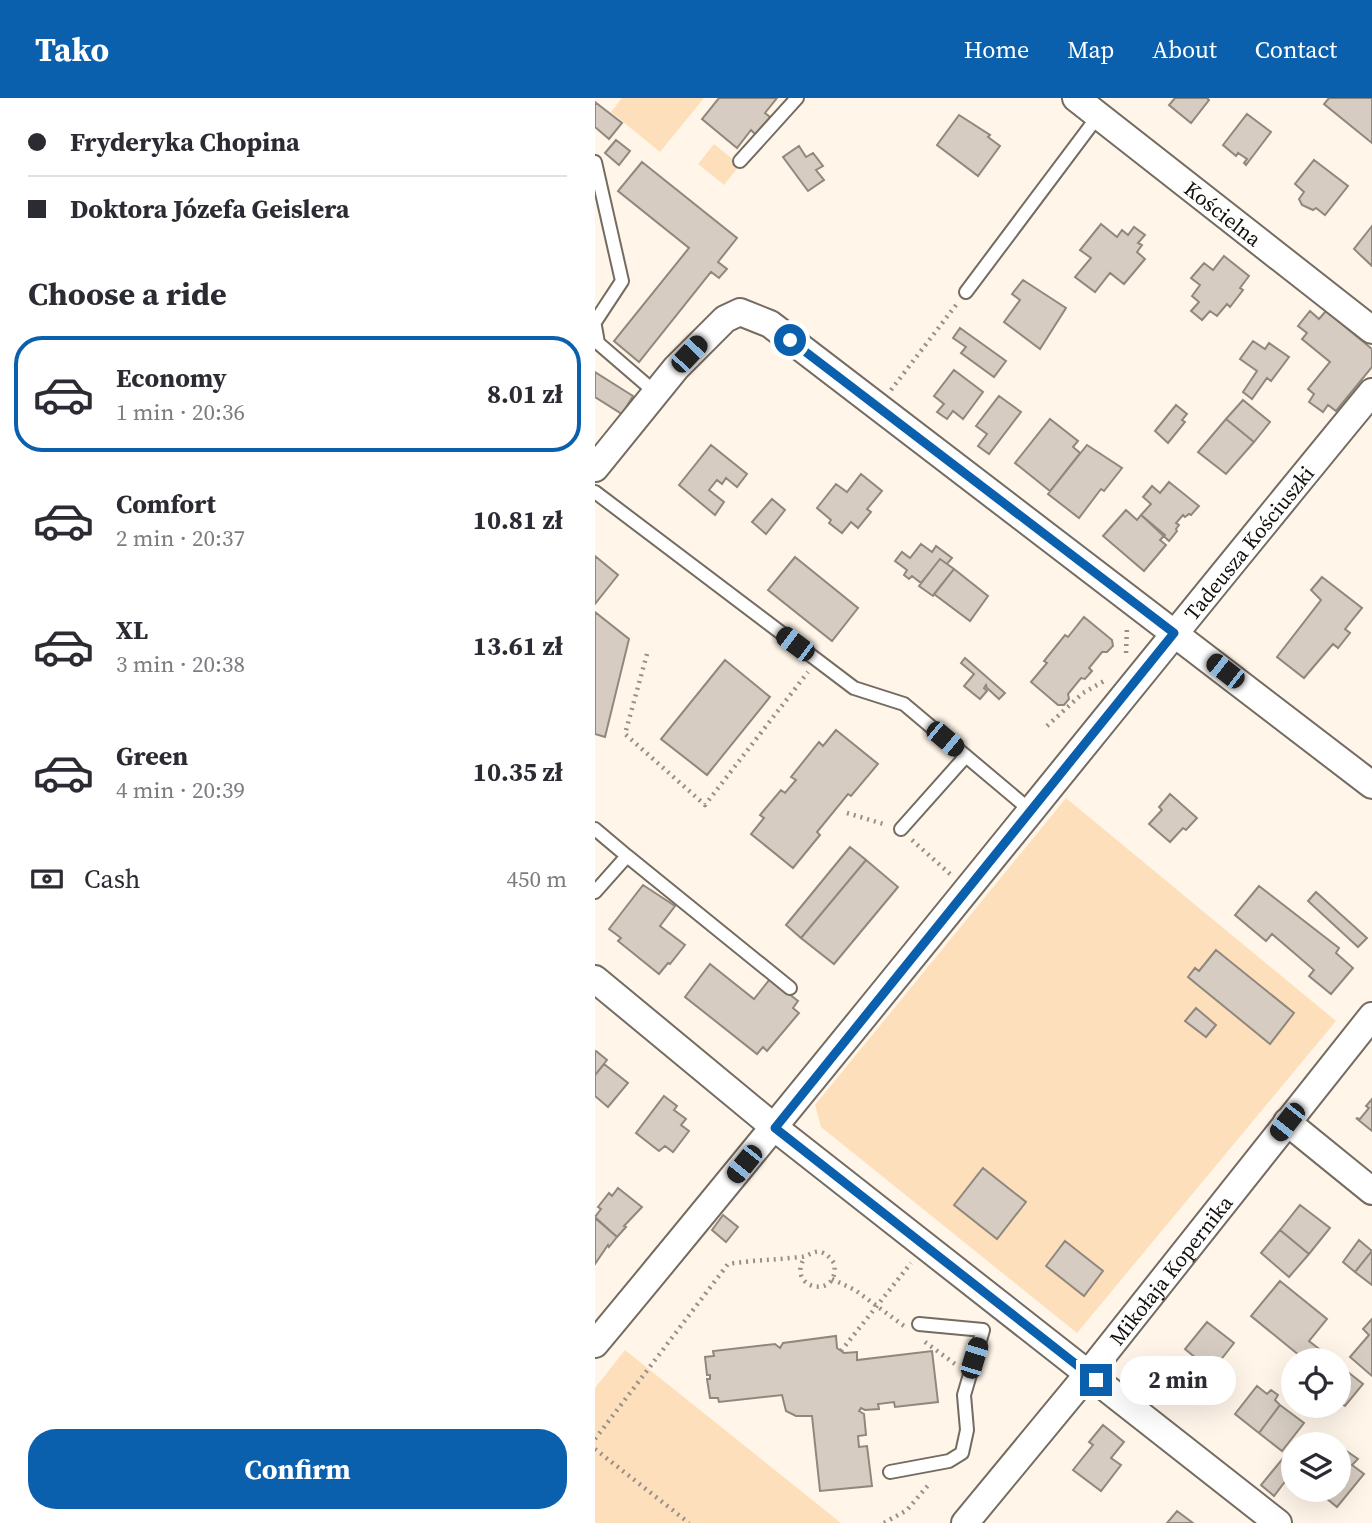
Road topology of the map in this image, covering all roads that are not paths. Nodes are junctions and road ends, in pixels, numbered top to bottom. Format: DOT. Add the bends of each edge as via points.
graph roads {
  1 [pos="797,98"];
  2 [pos="1076,98"];
  3 [pos="1098,116"];
  4 [pos="740,161"];
  5 [pos="595,163"];
  6 [pos="966,292"];
  7 [pos="595,324"];
  8 [pos="1372,330"];
  9 [pos="1372,392"];
  10 [pos="656,393"];
  11 [pos="595,468"];
  12 [pos="595,492"];
  13 [pos="1174,633"];
  14 [pos="966,756"];
  15 [pos="1372,785"];
  16 [pos="1030,810"];
  17 [pos="595,829"];
  18 [pos="901,829"];
  19 [pos="627,856"];
  20 [pos="595,892"];
  21 [pos="595,978"];
  22 [pos="790,988"];
  23 [pos="1372,1016"];
  24 [pos="1287,1122"];
  25 [pos="775,1128"];
  26 [pos="1372,1191"];
  27 [pos="992,1318"];
  28 [pos="915,1328"];
  29 [pos="595,1345"];
  30 [pos="1088,1374"];
  31 [pos="890,1472"];
  32 [pos="1276,1522"];
  33 [pos="965,1523"];
  1 -- 4 [label="lane"];
  2 -- 3 [label="street, Kościelna"];
  3 -- 6 [label="lane"];
  3 -- 8 [label="street, Kościelna"];
  5 -- 7 [label="lane" via="622,281"];
  7 -- 10 [label="lane" via="598,343"];
  9 -- 13 [label="street, Tadeusza Kościuszki"];
  10 -- 11 [label="street"];
  10 -- 13 [label="street" via="725,319 740,313 770,324"];
  12 -- 14 [label="lane" via="854,688 904,704"];
  13 -- 15 [label="street"];
  13 -- 16 [label="street, Tadeusza Kościuszki"];
  14 -- 16 [label="lane"];
  14 -- 18 [label="lane"];
  16 -- 25 [label="street, Tadeusza Kościuszki"];
  17 -- 19 [label="lane"];
  19 -- 20 [label="lane"];
  19 -- 22 [label="lane"];
  21 -- 25 [label="street"];
  23 -- 24 [label="street, Mikołaja Kopernika"];
  24 -- 26 [label="street"];
  24 -- 30 [label="street, Mikołaja Kopernika"];
  25 -- 27 [label="street"];
  25 -- 29 [label="street, Tadeusza Kościuszki"];
  27 -- 28 [label="lane"];
  27 -- 30 [label="street"];
  27 -- 31 [label="lane" via="964,1395 967,1430 962,1453 949,1461"];
  30 -- 32 [label="street"];
  30 -- 33 [label="street, Mikołaja Kopernika"];
}
